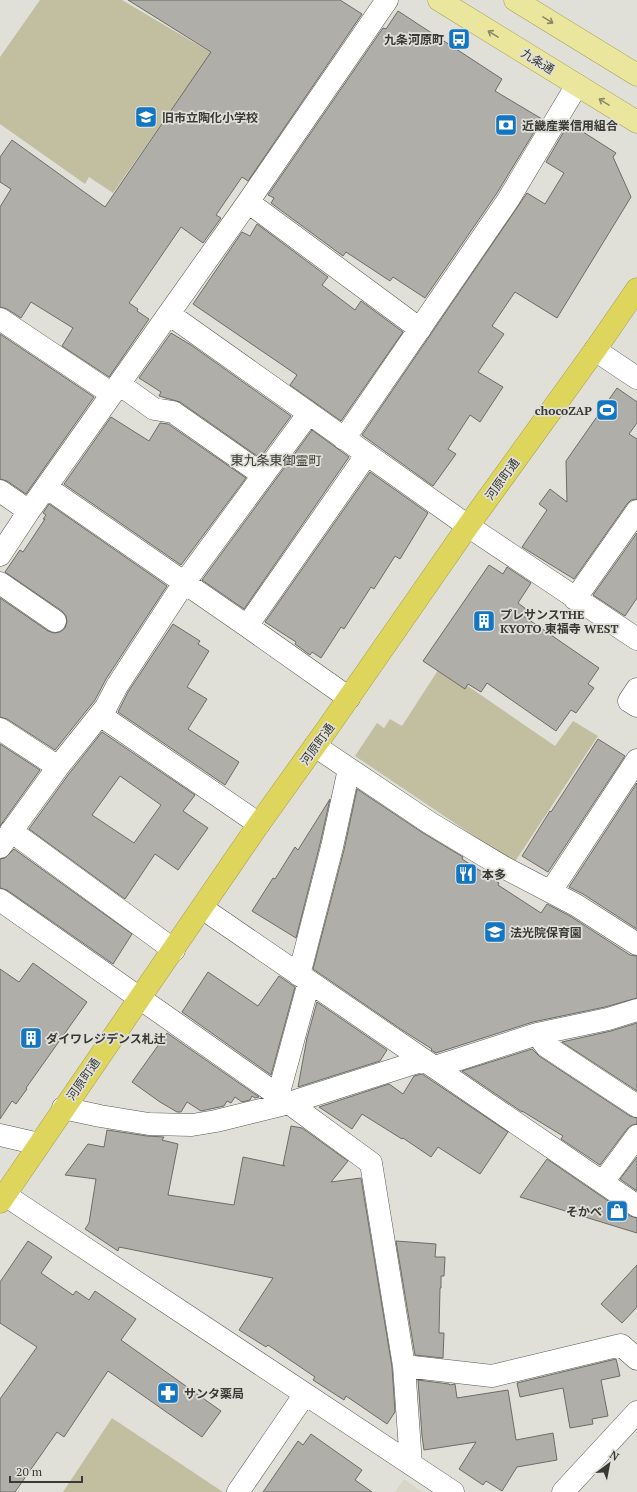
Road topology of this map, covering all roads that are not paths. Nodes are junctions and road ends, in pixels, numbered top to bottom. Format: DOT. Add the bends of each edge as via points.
graph roads {
  1 [pos="387,0"];
  2 [pos="439,0"];
  3 [pos="515,0"];
  4 [pos="637,75"];
  5 [pos="577,85"];
  6 [pos="637,122"];
  7 [pos="248,202"];
  8 [pos="637,289"];
  9 [pos="169,314"];
  10 [pos="0,319"];
  11 [pos="420,329"];
  12 [pos="595,350"];
  13 [pos="637,378"];
  14 [pos="116,389"];
  15 [pos="309,413"];
  16 [pos="344,439"];
  17 [pos="367,454"];
  18 [pos="263,476"];
  19 [pos="46,488"];
  20 [pos="0,491"];
  21 [pos="637,511"];
  22 [pos="29,512"];
  23 [pos="468,526"];
  24 [pos="0,555"];
  25 [pos="0,583"];
  26 [pos="184,583"];
  27 [pos="575,599"];
  28 [pos="55,621"];
  29 [pos="246,626"];
  30 [pos="637,639"];
  31 [pos="637,689"];
  32 [pos="349,698"];
  33 [pos="637,706"];
  34 [pos="100,716"];
  35 [pos="0,729"];
  36 [pos="315,746"];
  37 [pos="637,760"];
  38 [pos="58,767"];
  39 [pos="349,769"];
  40 [pos="259,824"];
  41 [pos="6,839"];
  42 [pos="551,892"];
  43 [pos="0,900"];
  44 [pos="202,908"];
  45 [pos="637,944"];
  46 [pos="174,950"];
  47 [pos="304,978"];
  48 [pos="139,998"];
  49 [pos="637,1010"];
  50 [pos="537,1034"];
  51 [pos="430,1064"];
  52 [pos="284,1099"];
  53 [pos="637,1106"];
  54 [pos="63,1108"];
  55 [pos="0,1135"];
  56 [pos="637,1136"];
  57 [pos="39,1144"];
  58 [pos="603,1182"];
  59 [pos="2,1198"];
  60 [pos="637,1206"];
  61 [pos="637,1359"];
  62 [pos="404,1366"];
  63 [pos="305,1394"];
  64 [pos="637,1412"];
  65 [pos="411,1464"];
  66 [pos="238,1492"];
  67 [pos="453,1492"];
  68 [pos="563,1492"];
  1 -- 7 [label="street"];
  5 -- 2 [label="main road, 九条通, one-way"];
  3 -- 4 [label="main road, one-way"];
  6 -- 5 [label="main road, 九条通, one-way"];
  5 -- 11 [label="street" via="508,200"];
  7 -- 9 [label="street"];
  7 -- 11 [label="street"];
  8 -- 12 [label="highway, 河原町通"];
  9 -- 14 [label="street"];
  9 -- 15 [label="street"];
  10 -- 14 [label="street"];
  11 -- 16 [label="street"];
  12 -- 13 [label="street"];
  12 -- 23 [label="highway, 河原町通"];
  14 -- 18 [label="street" via="154,409 173,412"];
  14 -- 19 [label="street"];
  15 -- 16 [label="street"];
  15 -- 18 [label="street"];
  16 -- 17 [label="street"];
  17 -- 23 [label="street"];
  17 -- 29 [label="street"];
  18 -- 26 [label="street"];
  19 -- 22 [label="street"];
  19 -- 26 [label="street"];
  20 -- 22 [label="street"];
  21 -- 27 [label="street"];
  22 -- 24 [label="street"];
  23 -- 27 [label="street"];
  23 -- 32 [label="highway, 河原町通"];
  25 -- 28 [label="street"];
  26 -- 29 [label="street"];
  26 -- 34 [label="street"];
  27 -- 30 [label="street"];
  29 -- 32 [label="street"];
  31 -- 33 [label="street" via="629,701"];
  32 -- 36 [label="highway, 河原町通"];
  34 -- 38 [label="street"];
  34 -- 40 [label="street"];
  35 -- 38 [label="street"];
  36 -- 39 [label="street"];
  36 -- 40 [label="highway, 河原町通"];
  37 -- 42 [label="street"];
  38 -- 41 [label="street"];
  39 -- 42 [label="street" via="437,827"];
  39 -- 47 [label="street"];
  40 -- 44 [label="highway, 河原町通"];
  41 -- 46 [label="street"];
  42 -- 45 [label="street"];
  43 -- 48 [label="street"];
  44 -- 46 [label="highway, 河原町通"];
  44 -- 47 [label="street"];
  46 -- 48 [label="highway, 河原町通"];
  47 -- 51 [label="street"];
  47 -- 52 [label="street"];
  48 -- 52 [label="street"];
  48 -- 54 [label="highway, 河原町通"];
  49 -- 50 [label="street"];
  50 -- 51 [label="street"];
  50 -- 53 [label="street" via="546,1046"];
  51 -- 52 [label="street"];
  51 -- 58 [label="street"];
  52 -- 54 [label="street" via="216,1121 192,1125 149,1124"];
  52 -- 62 [label="street" via="371,1163"];
  54 -- 57 [label="highway, 河原町通"];
  55 -- 57 [label="street"];
  56 -- 58 [label="street"];
  57 -- 59 [label="highway, 河原町通"];
  58 -- 60 [label="street"];
  59 -- 63 [label="street"];
  61 -- 62 [label="street" via="620,1345 492,1376"];
  62 -- 65 [label="street"];
  63 -- 65 [label="street"];
  63 -- 66 [label="street"];
  64 -- 68 [label="street"];
  65 -- 67 [label="street"];
}
